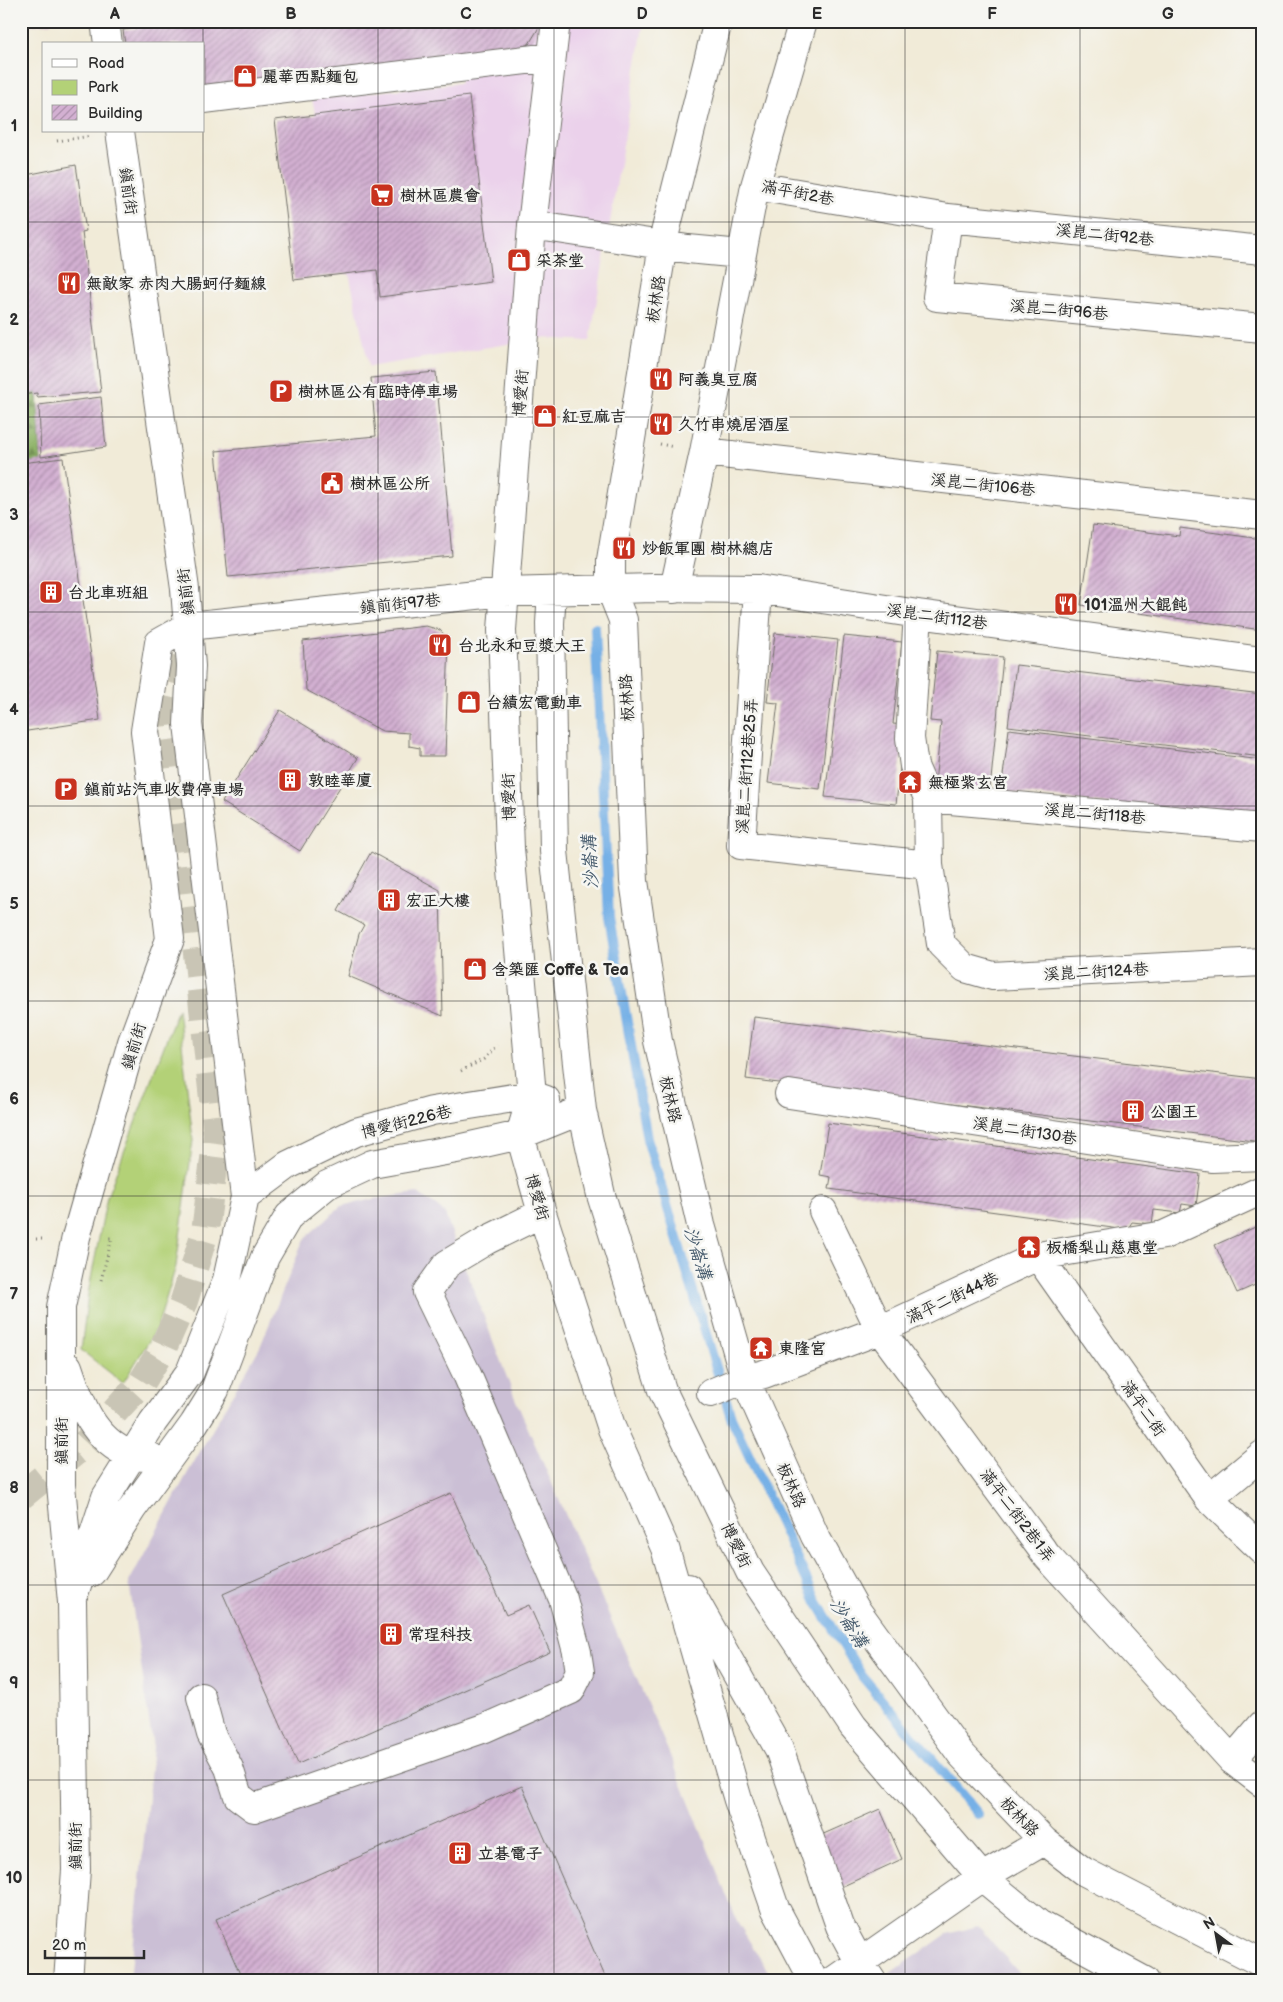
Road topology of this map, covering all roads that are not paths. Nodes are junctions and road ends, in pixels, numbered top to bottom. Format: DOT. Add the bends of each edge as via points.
graph roads {
  1 [pos="105,21"];
  2 [pos="556,21"];
  3 [pos="718,21"];
  4 [pos="803,21"];
  5 [pos="108,42"];
  6 [pos="551,57"];
  7 [pos="205,99"];
  8 [pos="107,134"];
  9 [pos="755,186"];
  10 [pos="948,218"];
  11 [pos="532,225"];
  12 [pos="663,245"];
  13 [pos="1262,250"];
  14 [pos="742,254"];
  15 [pos="1262,328"];
  16 [pos="704,452"];
  17 [pos="1262,515"];
  18 [pos="674,589"];
  19 [pos="758,589"];
  20 [pos="611,590"];
  21 [pos="552,591"];
  22 [pos="504,592"];
  23 [pos="918,614"];
  24 [pos="189,626"];
  25 [pos="1262,661"];
  26 [pos="928,798"];
  27 [pos="1262,828"];
  28 [pos="929,865"];
  29 [pos="1262,962"];
  30 [pos="789,1094"];
  31 [pos="532,1095"];
  32 [pos="582,1110"];
  33 [pos="520,1135"];
  34 [pos="1262,1156"];
  35 [pos="1262,1190"];
  36 [pos="245,1197"];
  37 [pos="823,1211"];
  38 [pos="542,1214"];
  39 [pos="1038,1256"];
  40 [pos="880,1330"];
  41 [pos="61,1344"];
  42 [pos="730,1385"];
  43 [pos="132,1455"];
  44 [pos="1262,1455"];
  45 [pos="168,1459"];
  46 [pos="1209,1499"];
  47 [pos="665,1548"];
  48 [pos="1262,1550"];
  49 [pos="72,1602"];
  50 [pos="201,1697"];
  51 [pos="1262,1725"];
  52 [pos="1232,1760"];
  53 [pos="1262,1783"];
  54 [pos="1044,1841"];
  55 [pos="982,1877"];
  56 [pos="1262,1963"];
  57 [pos="866,1972"];
  58 [pos="68,1981"];
  59 [pos="814,1981"];
  60 [pos="833,1981"];
  61 [pos="1145,1981"];
  1 -- 5 [label="street"];
  2 -- 6 [label="street, 博愛街"];
  3 -- 12 [label="street, 板林路"];
  4 -- 9 [label="street, 滿平街2巷"];
  6 -- 7 [label="street"];
  6 -- 11 [label="street, 博愛街"];
  8 -- 24 [label="street, 鎮前街"];
  9 -- 10 [label="street, 滿平街2巷"];
  9 -- 14 [label="street"];
  10 -- 13 [label="street, 溪崑二街92巷"];
  10 -- 15 [label="street, 溪崑二街96巷" via="937,297"];
  11 -- 12 [label="street"];
  11 -- 22 [label="street, 博愛街"];
  12 -- 14 [label="street"];
  12 -- 20 [label="street, 板林路" via="611,560"];
  14 -- 16 [label="street"];
  16 -- 17 [label="street, 溪崑二街106巷"];
  16 -- 18 [label="street"];
  18 -- 19 [label="street, 溪崑二街112巷"];
  18 -- 20 [label="street, 溪崑二街112巷"];
  19 -- 23 [label="street, 溪崑二街112巷"];
  19 -- 28 [label="street, 溪崑二街112巷25弄" via="741,845"];
  20 -- 21 [label="street, 鎮前街97巷"];
  20 -- 42 [label="street, 板林路" via="623,620 634,882 658,1041 701,1224"];
  21 -- 22 [label="street, 鎮前街97巷"];
  21 -- 32 [label="street, 博愛街" via="554,851"];
  22 -- 24 [label="street, 鎮前街97巷"];
  22 -- 31 [label="street, 博愛街" via="502,630 510,848"];
  23 -- 25 [label="street, 溪崑二街112巷"];
  23 -- 26 [label="street" via="910,738 914,766"];
  24 -- 36 [label="street" via="188,724"];
  24 -- 41 [label="street, 鎮前街" via="159,643 145,731 170,939 132,1042 76,1237 61,1307"];
  26 -- 27 [label="street, 溪崑二街118巷"];
  26 -- 28 [label="street"];
  28 -- 29 [label="street, 溪崑二街124巷" via="941,944 965,968 993,976"];
  30 -- 34 [label="street, 溪崑二街130巷" via="1212,1158"];
  31 -- 32 [label="street, 博愛街226巷"];
  31 -- 33 [label="street, 博愛街"];
  31 -- 36 [label="street, 博愛街226巷" via="432,1111 356,1132 288,1165"];
  32 -- 33 [label="street"];
  32 -- 55 [label="street, 博愛街" via="601,1195 662,1390 750,1572 854,1726"];
  33 -- 38 [label="street, 博愛街"];
  33 -- 45 [label="street" via="372,1164 326,1185 289,1216 265,1257 215,1390"];
  35 -- 39 [label="street, 滿平二街44巷" via="1164,1235"];
  36 -- 43 [label="street" via="227,1280 190,1372"];
  37 -- 40 [label="street, 滿平二街2巷1弄"];
  38 -- 47 [label="street, 博愛街" via="612,1429"];
  38 -- 50 [label="street" via="487,1240 447,1264 427,1292 466,1372 562,1599 580,1672 571,1690 485,1728 254,1808 238,1796 212,1734"];
  39 -- 40 [label="street, 滿平二街44巷"];
  39 -- 46 [label="street, 滿平二街"];
  40 -- 42 [label="street, 滿平二街44巷"];
  40 -- 52 [label="street, 滿平二街2巷1弄" via="1047,1556"];
  41 -- 43 [label="street" via="80,1401 103,1438"];
  41 -- 49 [label="street, 鎮前街" via="61,1485"];
  42 -- 54 [label="street, 板林路" via="854,1608 961,1754"];
  43 -- 45 [label="street"];
  43 -- 49 [label="street" via="106,1498"];
  44 -- 46 [label="street"];
  45 -- 49 [label="street"];
  46 -- 48 [label="street, 滿平二街"];
  47 -- 57 [label="street, 博愛街" via="779,1749 840,1926"];
  47 -- 59 [label="street, 博愛街" via="738,1800 775,1908"];
  49 -- 58 [label="street, 鎮前街" via="76,1870"];
  51 -- 52 [label="street"];
  52 -- 53 [label="street, 滿平二街2巷1弄"];
  54 -- 55 [label="street"];
  54 -- 56 [label="street, 板林路" via="1083,1871"];
  55 -- 57 [label="street"];
  55 -- 61 [label="street" via="1039,1924"];
  57 -- 60 [label="street"];
}
